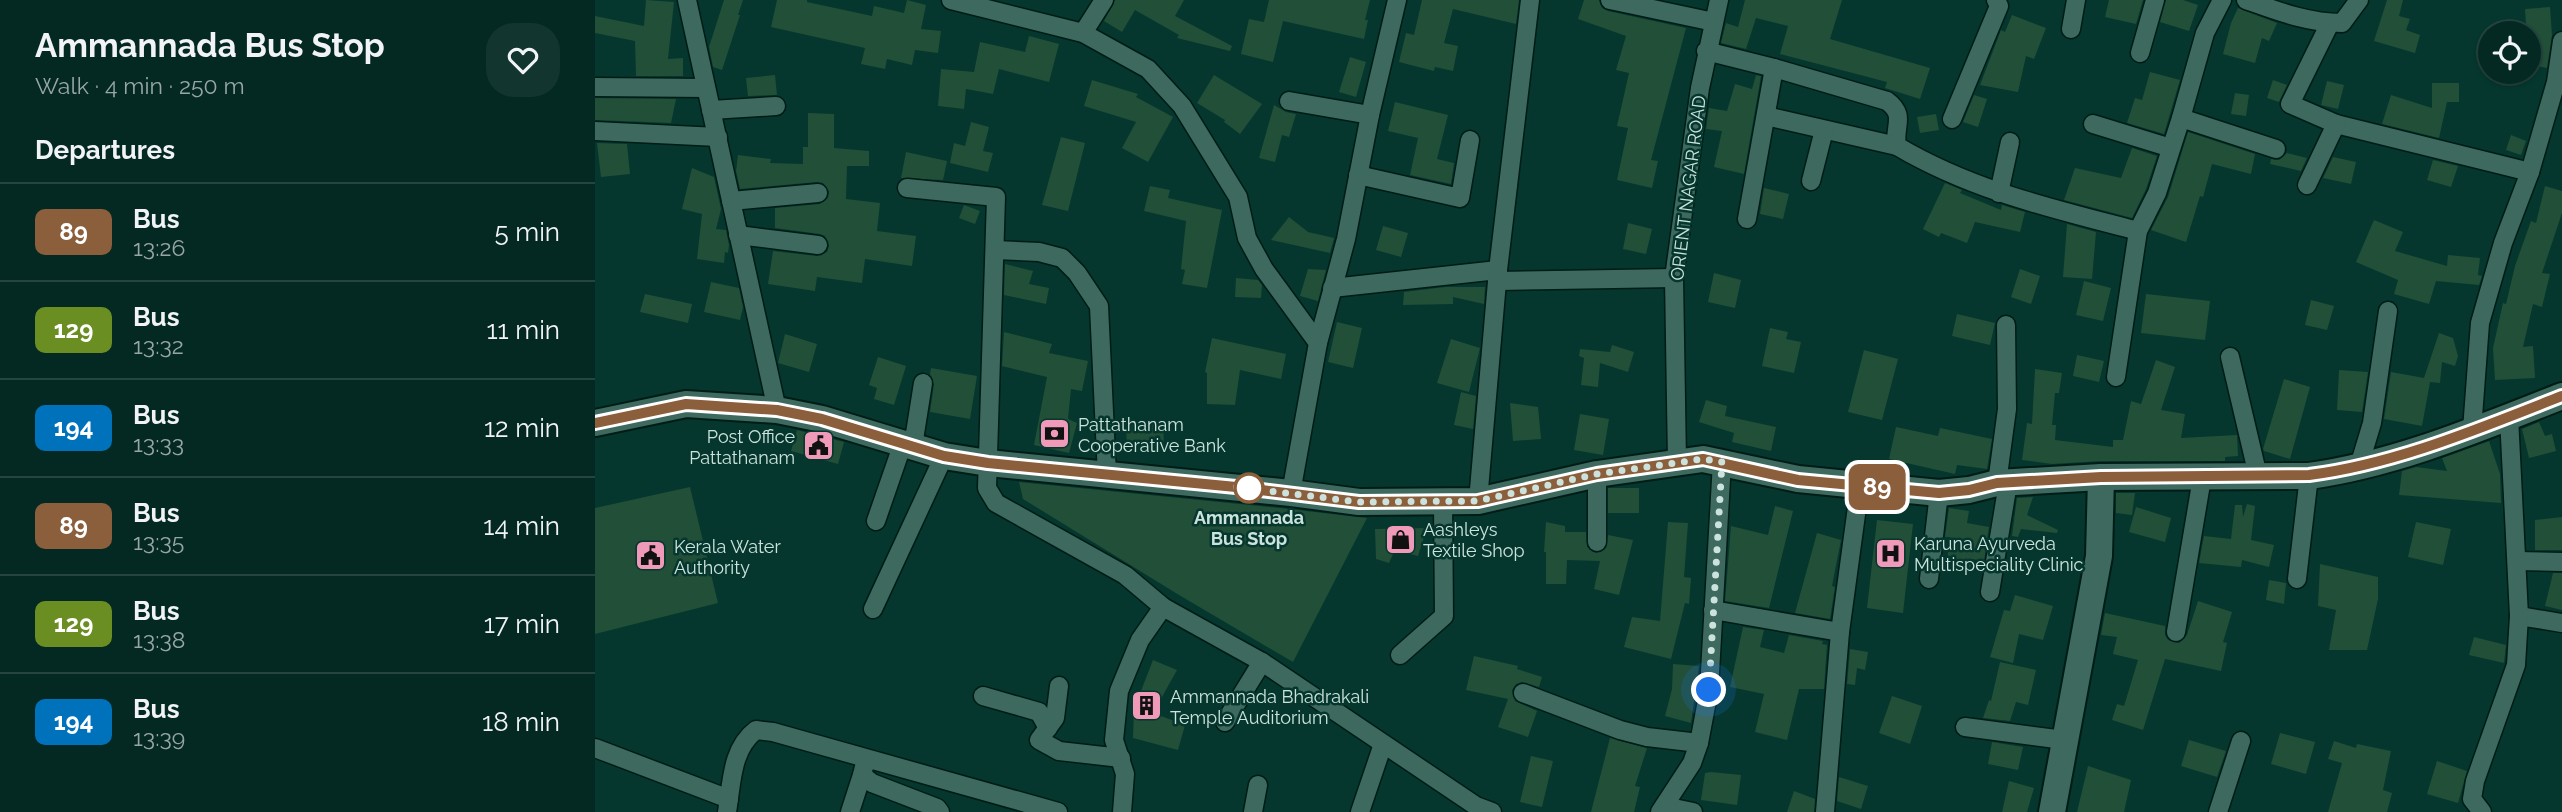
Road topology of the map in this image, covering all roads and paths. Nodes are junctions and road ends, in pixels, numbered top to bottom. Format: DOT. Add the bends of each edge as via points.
graph roads {
  1 [pos="687,0"];
  2 [pos="1104,0"];
  3 [pos="1397,0"];
  4 [pos="1530,0"];
  5 [pos="1610,0"];
  6 [pos="1719,0"];
  7 [pos="1996,0"];
  8 [pos="2076,0"];
  9 [pos="2155,0"];
  10 [pos="2221,0"];
  11 [pos="2246,0"];
  12 [pos="2359,0"];
  13 [pos="959,1"];
  14 [pos="1714,22"];
  15 [pos="2330,23"];
  16 [pos="2071,29"];
  17 [pos="1083,33"];
  18 [pos="2562,41"];
  19 [pos="1706,51"];
  20 [pos="2140,52"];
  21 [pos="1774,68"];
  22 [pos="2559,83"];
  23 [pos="595,87"];
  24 [pos="706,88"];
  25 [pos="1289,101"];
  26 [pos="776,106"];
  27 [pos="711,110"];
  28 [pos="1370,115"];
  29 [pos="1766,116"];
  30 [pos="2182,118"];
  31 [pos="1951,119"];
  32 [pos="2093,124"];
  33 [pos="2336,124"];
  34 [pos="1824,130"];
  35 [pos="595,131"];
  36 [pos="718,137"];
  37 [pos="1470,141"];
  38 [pos="2010,142"];
  39 [pos="1896,146"];
  40 [pos="2171,148"];
  41 [pos="2276,149"];
  42 [pos="2530,172"];
  43 [pos="1358,175"];
  44 [pos="1811,181"];
  45 [pos="2307,186"];
  46 [pos="907,188"];
  47 [pos="818,193"];
  48 [pos="1999,193"];
  49 [pos="731,201"];
  50 [pos="1747,219"];
  51 [pos="2139,231"];
  52 [pos="738,235"];
  53 [pos="818,245"];
  54 [pos="995,250"];
  55 [pos="1498,276"];
  56 [pos="1674,278"];
  57 [pos="1332,288"];
  58 [pos="2388,311"];
  59 [pos="2006,325"];
  60 [pos="1318,343"];
  61 [pos="2229,357"];
  62 [pos="2116,377"];
  63 [pos="923,383"];
  64 [pos="2562,396"];
  65 [pos="777,410"];
  66 [pos="2509,417"];
  67 [pos="595,423"];
  68 [pos="2472,430"];
  69 [pos="908,445"];
  70 [pos="944,456"];
  71 [pos="1677,462"];
  72 [pos="1722,462"];
  73 [pos="988,463"];
  74 [pos="2359,466"];
  75 [pos="1597,474"];
  76 [pos="2258,475"];
  77 [pos="2309,475"];
  78 [pos="1107,476"];
  79 [pos="2101,477"];
  80 [pos="2202,478"];
  81 [pos="2002,483"];
  82 [pos="1860,485"];
  83 [pos="1291,493"];
  84 [pos="1939,493"];
  85 [pos="1478,501"];
  86 [pos="1443,502"];
  87 [pos="876,521"];
  88 [pos="1597,542"];
  89 [pos="2517,561"];
  90 [pos="2562,562"];
  91 [pos="1929,579"];
  92 [pos="2297,579"];
  93 [pos="1990,592"];
  94 [pos="1163,607"];
  95 [pos="873,609"];
  96 [pos="1713,610"];
  97 [pos="2519,616"];
  98 [pos="2562,623"];
  99 [pos="1840,632"];
  100 [pos="2176,632"];
  101 [pos="1400,655"];
  102 [pos="1262,662"];
  103 [pos="1059,686"];
  104 [pos="1523,694"];
  105 [pos="983,696"];
  106 [pos="1225,722"];
  107 [pos="1965,727"];
  108 [pos="1048,728"];
  109 [pos="2064,740"];
  110 [pos="2241,741"];
  111 [pos="1699,743"];
  112 [pos="1383,744"];
  113 [pos="595,748"];
  114 [pos="1121,758"];
  115 [pos="864,767"];
  116 [pos="1258,785"];
  117 [pos="728,806"];
  118 [pos="1662,809"];
  119 [pos="849,812"];
  120 [pos="940,812"];
  121 [pos="1058,812"];
  122 [pos="1122,812"];
  123 [pos="1253,812"];
  124 [pos="1360,812"];
  125 [pos="1492,812"];
  126 [pos="1693,812"];
  127 [pos="1825,812"];
  128 [pos="2052,812"];
  129 [pos="2218,812"];
  130 [pos="2482,812"];
  1 -- 24 [label="street"];
  2 -- 17 [label="street"];
  3 -- 28 [label="street"];
  4 -- 55 [label="street"];
  5 -- 14 [label="street"];
  6 -- 14 [label="street, ORIENT NAGAR ROAD"];
  7 -- 31 [label="street" via="1999,6"];
  8 -- 16 [label="street"];
  9 -- 20 [label="street"];
  10 -- 30 [label="street" via="2205,33"];
  11 -- 15 [label="street"];
  12 -- 15 [label="street" via="2342,23"];
  13 -- 17 [label="street"];
  14 -- 19 [label="street, ORIENT NAGAR ROAD"];
  15 -- 33 [label="street" via="2290,104"];
  17 -- 60 [label="street" via="1148,69 1182,106 1238,197 1247,238 1264,269"];
  18 -- 22 [label="street"];
  19 -- 21 [label="street"];
  19 -- 56 [label="street, ORIENT NAGAR ROAD"];
  21 -- 29 [label="street"];
  21 -- 39 [label="street" via="1887,101 1899,117"];
  22 -- 42 [label="street"];
  23 -- 24 [label="street"];
  24 -- 27 [label="street"];
  25 -- 28 [label="street"];
  26 -- 27 [label="street"];
  27 -- 36 [label="street"];
  28 -- 43 [label="street"];
  29 -- 34 [label="street"];
  29 -- 50 [label="street"];
  30 -- 40 [label="street"];
  30 -- 41 [label="street"];
  32 -- 40 [label="street"];
  33 -- 42 [label="street"];
  33 -- 45 [label="street"];
  34 -- 39 [label="street"];
  34 -- 44 [label="street"];
  35 -- 36 [label="street"];
  36 -- 49 [label="street"];
  37 -- 43 [label="street" via="1460,198"];
  38 -- 48 [label="street"];
  39 -- 48 [label="street"];
  40 -- 51 [label="street"];
  42 -- 68 [label="street" via="2480,323"];
  43 -- 57 [label="street"];
  46 -- 54 [label="street" via="996,197"];
  47 -- 49 [label="street"];
  48 -- 51 [label="street"];
  49 -- 52 [label="street"];
  51 -- 62 [label="street"];
  52 -- 53 [label="street"];
  52 -- 65 [label="street"];
  54 -- 73 [label="street"];
  54 -- 78 [label="street" via="1062,258 1099,306"];
  55 -- 56 [label="street"];
  55 -- 57 [label="street"];
  55 -- 85 [label="street"];
  56 -- 71 [label="street, ORIENT NAGAR ROAD"];
  57 -- 60 [label="street"];
  58 -- 74 [label="street" via="2372,423"];
  59 -- 81 [label="street"];
  60 -- 83 [label="street"];
  61 -- 76 [label="street"];
  63 -- 69 [label="street"];
  64 -- 66 [label="main road"];
  65 -- 67 [label="main road" via="686,404"];
  65 -- 69 [label="main road"];
  66 -- 68 [label="main road"];
  66 -- 89 [label="street"];
  68 -- 74 [label="main road"];
  69 -- 70 [label="main road"];
  69 -- 87 [label="street"];
  70 -- 73 [label="main road"];
  70 -- 95 [label="street"];
  71 -- 72 [label="main road"];
  71 -- 75 [label="main road"];
  72 -- 82 [label="main road" via="1798,480"];
  72 -- 96 [label="street"];
  73 -- 78 [label="main road"];
  73 -- 94 [label="street" via="987,488 996,503 1125,575"];
  74 -- 77 [label="main road"];
  75 -- 85 [label="main road"];
  75 -- 88 [label="street"];
  76 -- 77 [label="main road"];
  76 -- 80 [label="main road"];
  77 -- 92 [label="street"];
  78 -- 83 [label="main road"];
  79 -- 80 [label="main road"];
  79 -- 81 [label="main road"];
  79 -- 109 [label="main road" via="2099,556"];
  80 -- 100 [label="street"];
  81 -- 84 [label="main road"];
  81 -- 93 [label="street"];
  82 -- 84 [label="main road"];
  82 -- 99 [label="street"];
  83 -- 86 [label="main road" via="1359,502"];
  84 -- 91 [label="street"];
  85 -- 86 [label="main road"];
  86 -- 101 [label="street" via="1444,616"];
  89 -- 90 [label="street"];
  89 -- 97 [label="street"];
  94 -- 102 [label="street"];
  94 -- 114 [label="street" via="1140,640 1119,691 1114,740"];
  96 -- 99 [label="street"];
  96 -- 111 [label="street" via="1709,690"];
  97 -- 98 [label="street"];
  97 -- 130 [label="street" via="2516,665 2475,781 2472,799"];
  99 -- 127 [label="street"];
  102 -- 106 [label="street"];
  102 -- 112 [label="street"];
  103 -- 108 [label="street" via="1055,718"];
  104 -- 111 [label="street" via="1619,730"];
  105 -- 108 [label="street" via="1039,712"];
  107 -- 109 [label="street"];
  108 -- 114 [label="street" via="1038,740 1059,751"];
  109 -- 128 [label="main road"];
  110 -- 129 [label="street"];
  111 -- 118 [label="street" via="1692,763"];
  112 -- 124 [label="street"];
  112 -- 125 [label="street"];
  113 -- 117 [label="street"];
  114 -- 122 [label="street" via="1125,774"];
  115 -- 117 [label="street" via="773,732 756,730 744,739"];
  115 -- 119 [label="street"];
  115 -- 120 [label="street" via="872,783"];
  115 -- 121 [label="street"];
  116 -- 123 [label="street"];
  118 -- 126 [label="street"];
}
